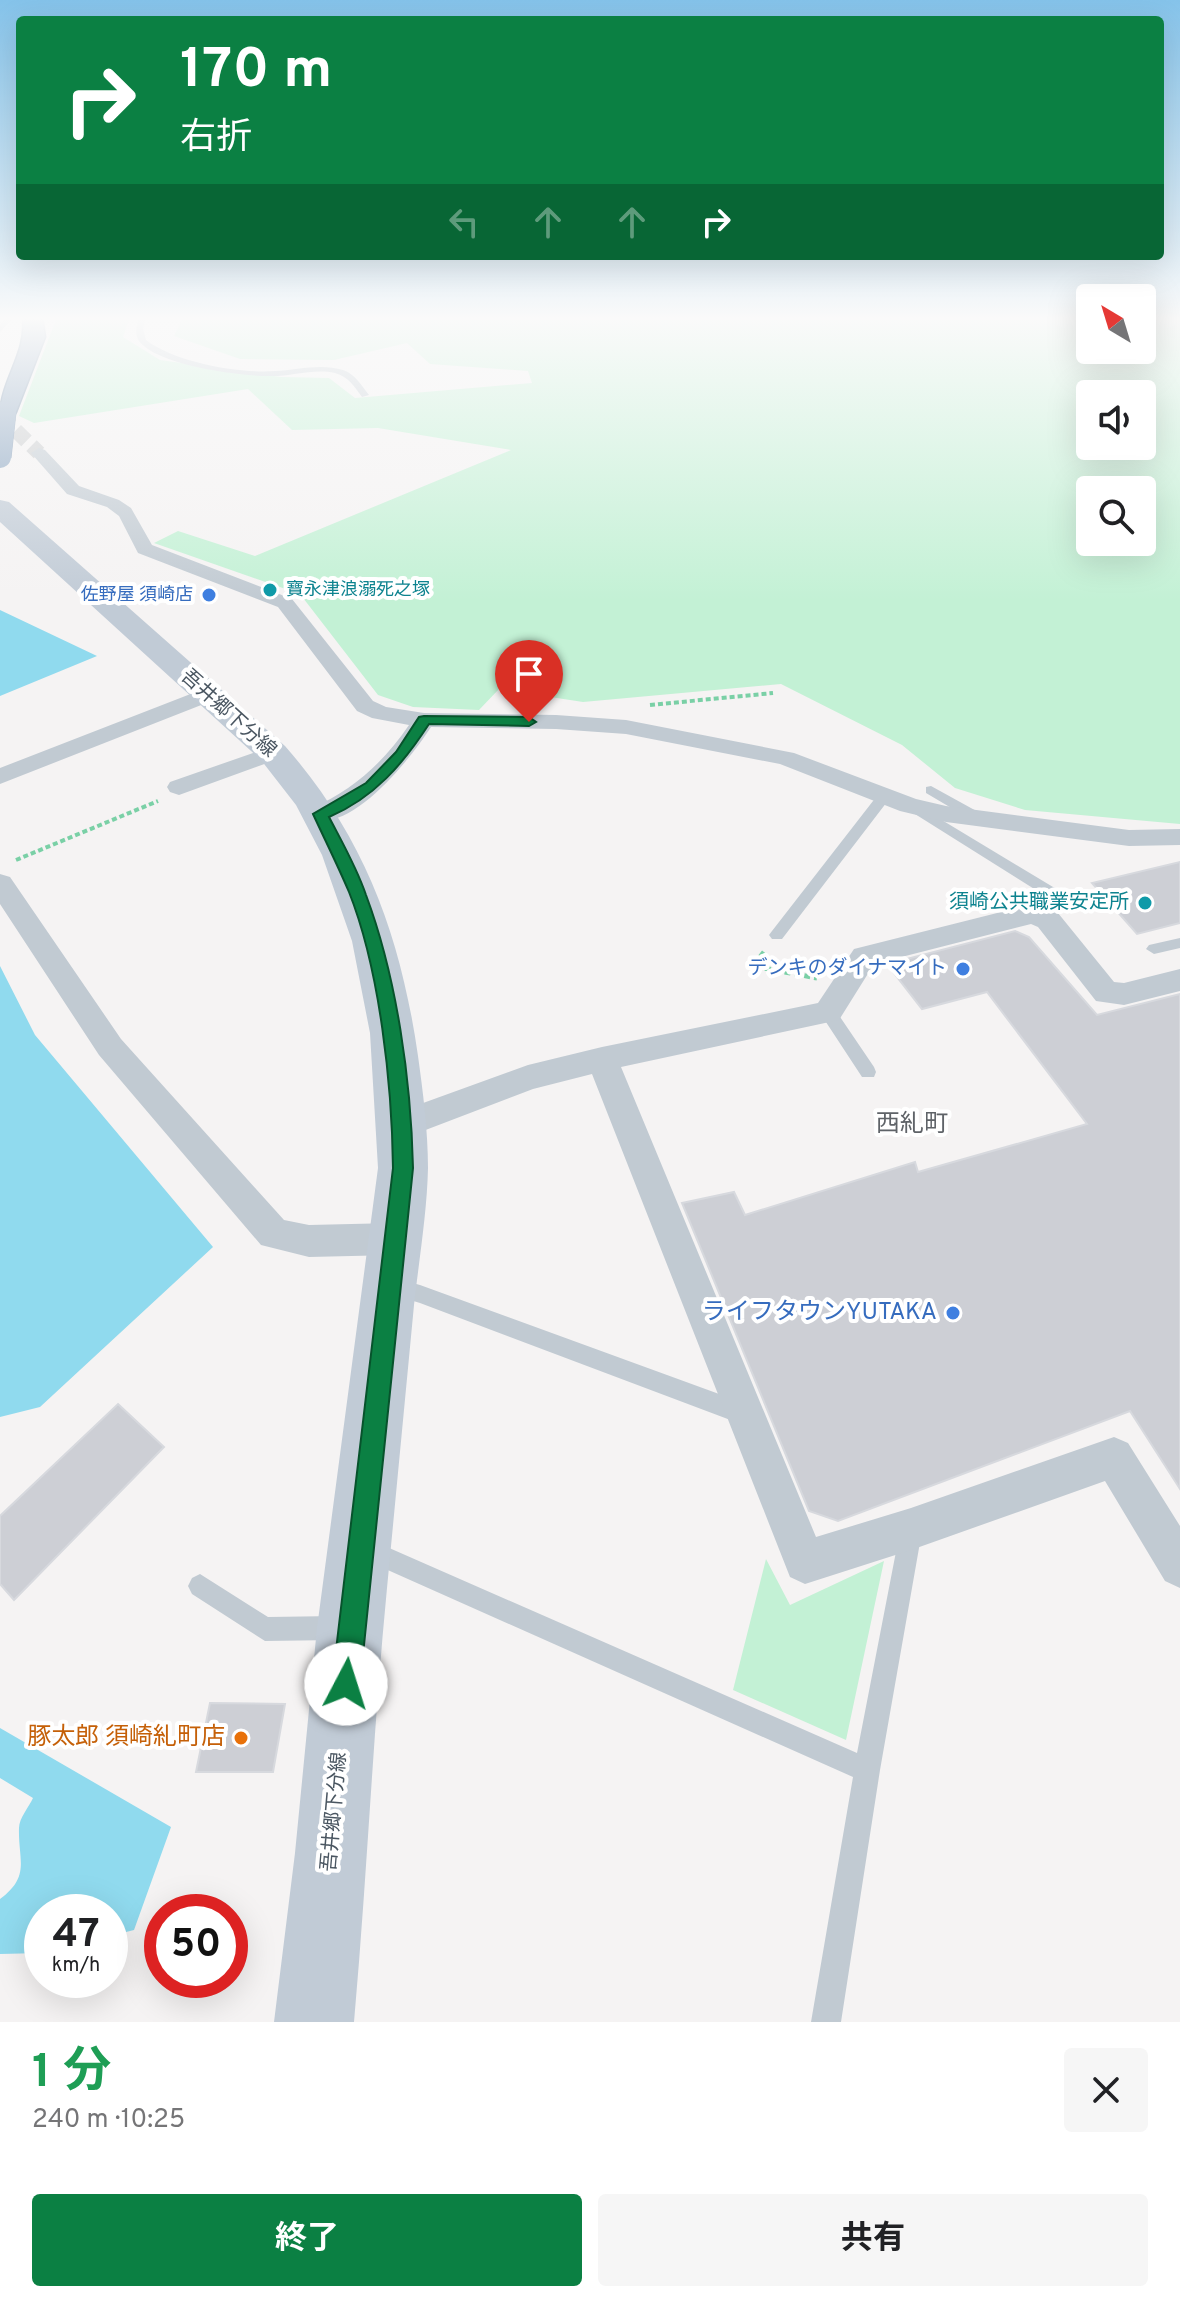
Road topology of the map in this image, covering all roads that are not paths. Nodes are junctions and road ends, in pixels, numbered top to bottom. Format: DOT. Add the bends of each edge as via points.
graph roads {
  1 [pos="5,411"];
  2 [pos="39,453"];
  3 [pos="0,457"];
  4 [pos="0,508"];
  5 [pos="206,695"];
  6 [pos="424,720"];
  7 [pos="273,753"];
  8 [pos="0,777"];
  9 [pos="179,787"];
  10 [pos="931,790"];
  11 [pos="885,795"];
  12 [pos="909,805"];
  13 [pos="321,814"];
  14 [pos="975,816"];
  15 [pos="1180,837"];
  16 [pos="6,872"];
  17 [pos="1033,914"];
  18 [pos="777,935"];
  19 [pos="1180,943"];
  20 [pos="1154,949"];
  21 [pos="1180,980"];
  22 [pos="828,1012"];
  23 [pos="602,1059"];
  24 [pos="868,1072"];
  25 [pos="402,1125"];
  26 [pos="392,1263"];
  27 [pos="746,1415"];
  28 [pos="911,1529"];
  29 [pos="362,1547"];
  30 [pos="1180,1566"];
  31 [pos="200,1586"];
  32 [pos="350,1628"];
  33 [pos="867,1770"];
  34 [pos="314,2022"];
  35 [pos="826,2022"];
  1 -- 3 [label="highway, bridge"];
  2 -- 6 [label="street" via="74,490 125,512 145,549 285,603 365,706"];
  4 -- 5 [label="main road, 吾井郷下分線"];
  5 -- 7 [label="main road, 吾井郷下分線"];
  5 -- 8 [label="street"];
  6 -- 11 [label="street" via="626,727 788,754"];
  6 -- 13 [label="street" via="402,755 371,786"];
  7 -- 9 [label="street"];
  7 -- 13 [label="main road, 吾井郷下分線"];
  10 -- 14 [label="lane"];
  11 -- 12 [label="street"];
  11 -- 18 [label="lane"];
  12 -- 14 [label="street"];
  12 -- 17 [label="lane" via="1053,894 1053,907"];
  13 -- 25 [label="main road, 吾井郷下分線" via="358,893 371,937 384,990"];
  14 -- 15 [label="street" via="1129,838"];
  16 -- 26 [label="street" via="110,1047 274,1234"];
  17 -- 21 [label="street" via="1048,920 1106,993 1124,994"];
  17 -- 22 [label="street" via="864,956"];
  19 -- 20 [label="lane"];
  22 -- 23 [label="street"];
  22 -- 24 [label="lane"];
  23 -- 25 [label="street" via="528,1078"];
  23 -- 27 [label="street"];
  25 -- 26 [label="main road, 吾井郷下分線" via="403,1168"];
  26 -- 27 [label="lane" via="420,1294"];
  26 -- 29 [label="main road, 吾井郷下分線"];
  27 -- 28 [label="street" via="805,1562"];
  28 -- 30 [label="street" via="1114,1457"];
  28 -- 33 [label="lane"];
  29 -- 32 [label="main road, 吾井郷下分線"];
  29 -- 33 [label="lane"];
  31 -- 32 [label="lane" via="265,1629"];
  32 -- 34 [label="main road, 吾井郷下分線"];
  33 -- 35 [label="lane"];
}
